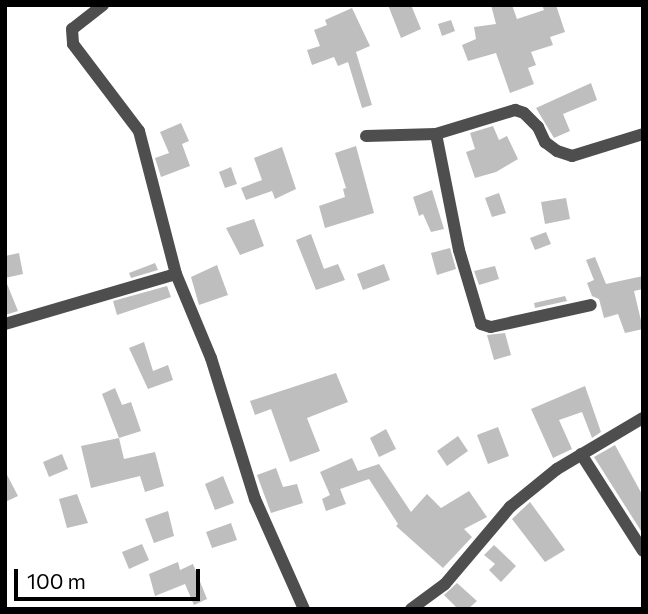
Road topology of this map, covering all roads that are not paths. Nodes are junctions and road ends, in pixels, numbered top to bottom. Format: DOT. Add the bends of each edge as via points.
graph roads {
  1 [pos="103,5"];
  2 [pos="643,134"];
  3 [pos="436,135"];
  4 [pos="366,136"];
  5 [pos="176,274"];
  6 [pos="591,305"];
  7 [pos="5,324"];
  8 [pos="643,418"];
  9 [pos="581,454"];
  10 [pos="643,551"];
  11 [pos="304,609"];
  12 [pos="411,609"];
  1 -- 5 [label="street" via="72,29 73,44 139,131"];
  2 -- 3 [label="street" via="572,156 545,142 538,127 515,110"];
  3 -- 4 [label="street"];
  3 -- 6 [label="street" via="459,250 481,324 491,327"];
  5 -- 7 [label="street"];
  5 -- 11 [label="street" via="211,358 255,499"];
  8 -- 9 [label="street"];
  9 -- 10 [label="street"];
  9 -- 12 [label="street" via="510,507 445,584"];
}
